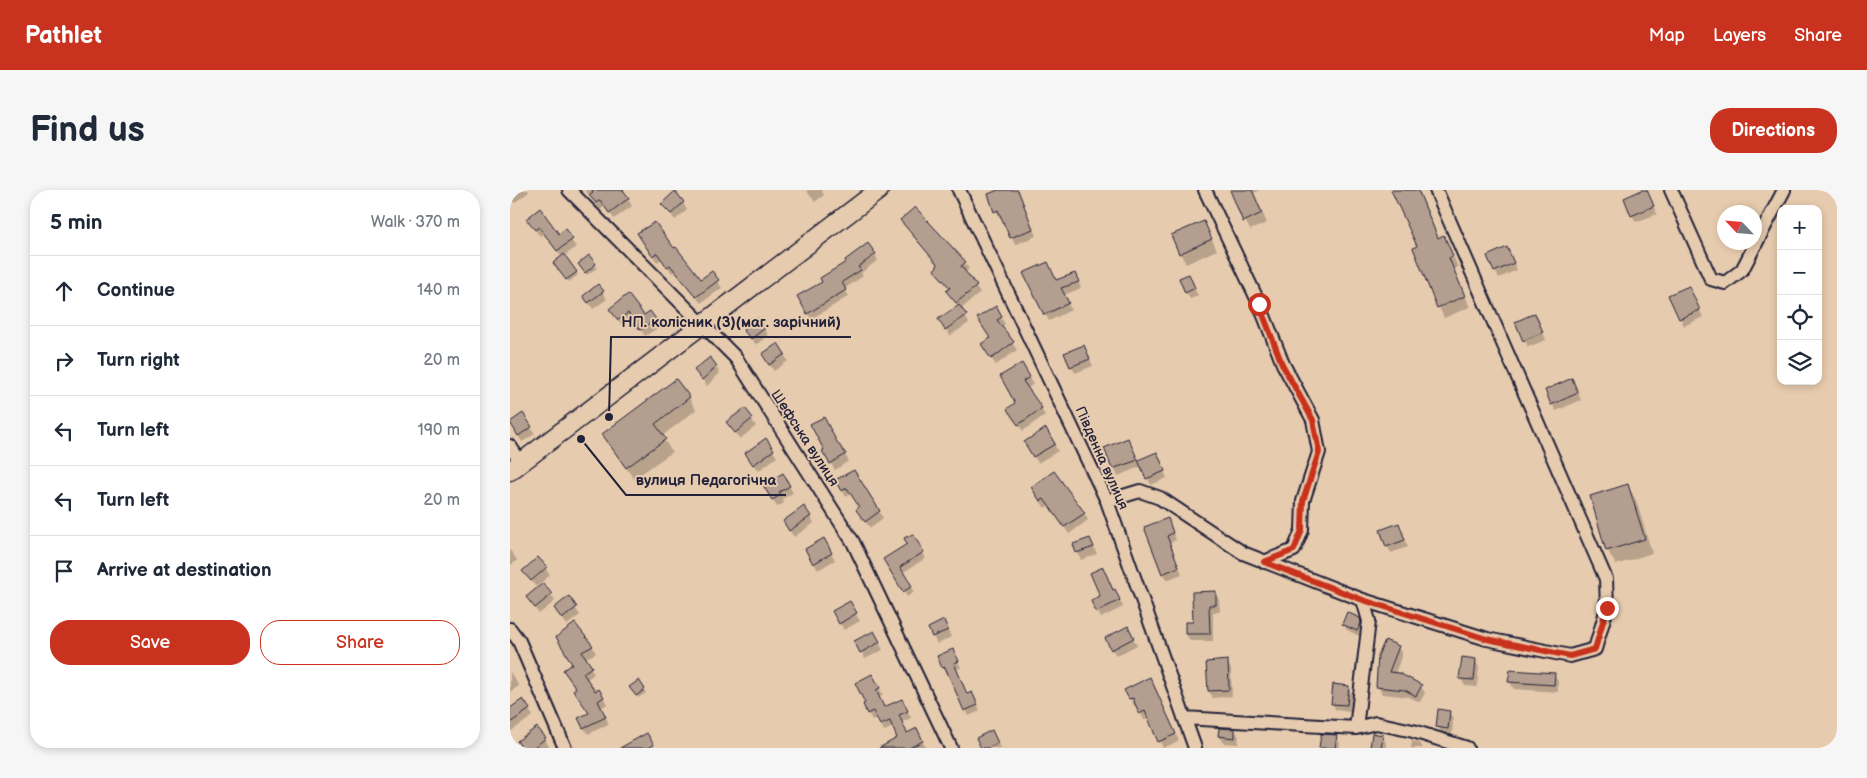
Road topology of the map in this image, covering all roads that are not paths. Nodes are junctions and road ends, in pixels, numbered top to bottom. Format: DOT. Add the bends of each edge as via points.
graph roads {
  1 [pos="569,190"];
  2 [pos="879,190"];
  3 [pos="959,190"];
  4 [pos="1205,190"];
  5 [pos="1436,190"];
  6 [pos="1671,190"];
  7 [pos="1784,190"];
  8 [pos="702,325"];
  9 [pos="510,446"];
  10 [pos="516,467"];
  11 [pos="1107,501"];
  12 [pos="1264,562"];
  13 [pos="1363,600"];
  14 [pos="510,629"];
  15 [pos="1184,718"];
  16 [pos="1356,728"];
  17 [pos="565,748"];
  18 [pos="951,748"];
  19 [pos="1195,748"];
  20 [pos="1467,748"];
  1 -- 8 [label="street, Шефська вулиця"];
  2 -- 8 [label="street"];
  3 -- 11 [label="street, Південна вулиця"];
  4 -- 12 [label="street" via="1259,304 1282,364 1313,420 1319,452 1303,501 1302,530 1294,550"];
  5 -- 13 [label="street" via="1606,578 1607,608 1595,649 1570,656 1487,639"];
  6 -- 7 [label="street" via="1711,279 1725,283 1742,270"];
  8 -- 10 [label="street"];
  8 -- 18 [label="street, Шефська вулиця" via="736,358 854,542"];
  9 -- 10 [label="street"];
  11 -- 12 [label="street" via="1140,492 1160,498 1242,553"];
  11 -- 15 [label="street, Південна вулиця"];
  12 -- 13 [label="street"];
  13 -- 16 [label="street" via="1369,621"];
  14 -- 17 [label="street" via="519,641"];
  15 -- 16 [label="street"];
  15 -- 19 [label="street, Південна вулиця"];
  16 -- 20 [label="street" via="1376,723"];
}
